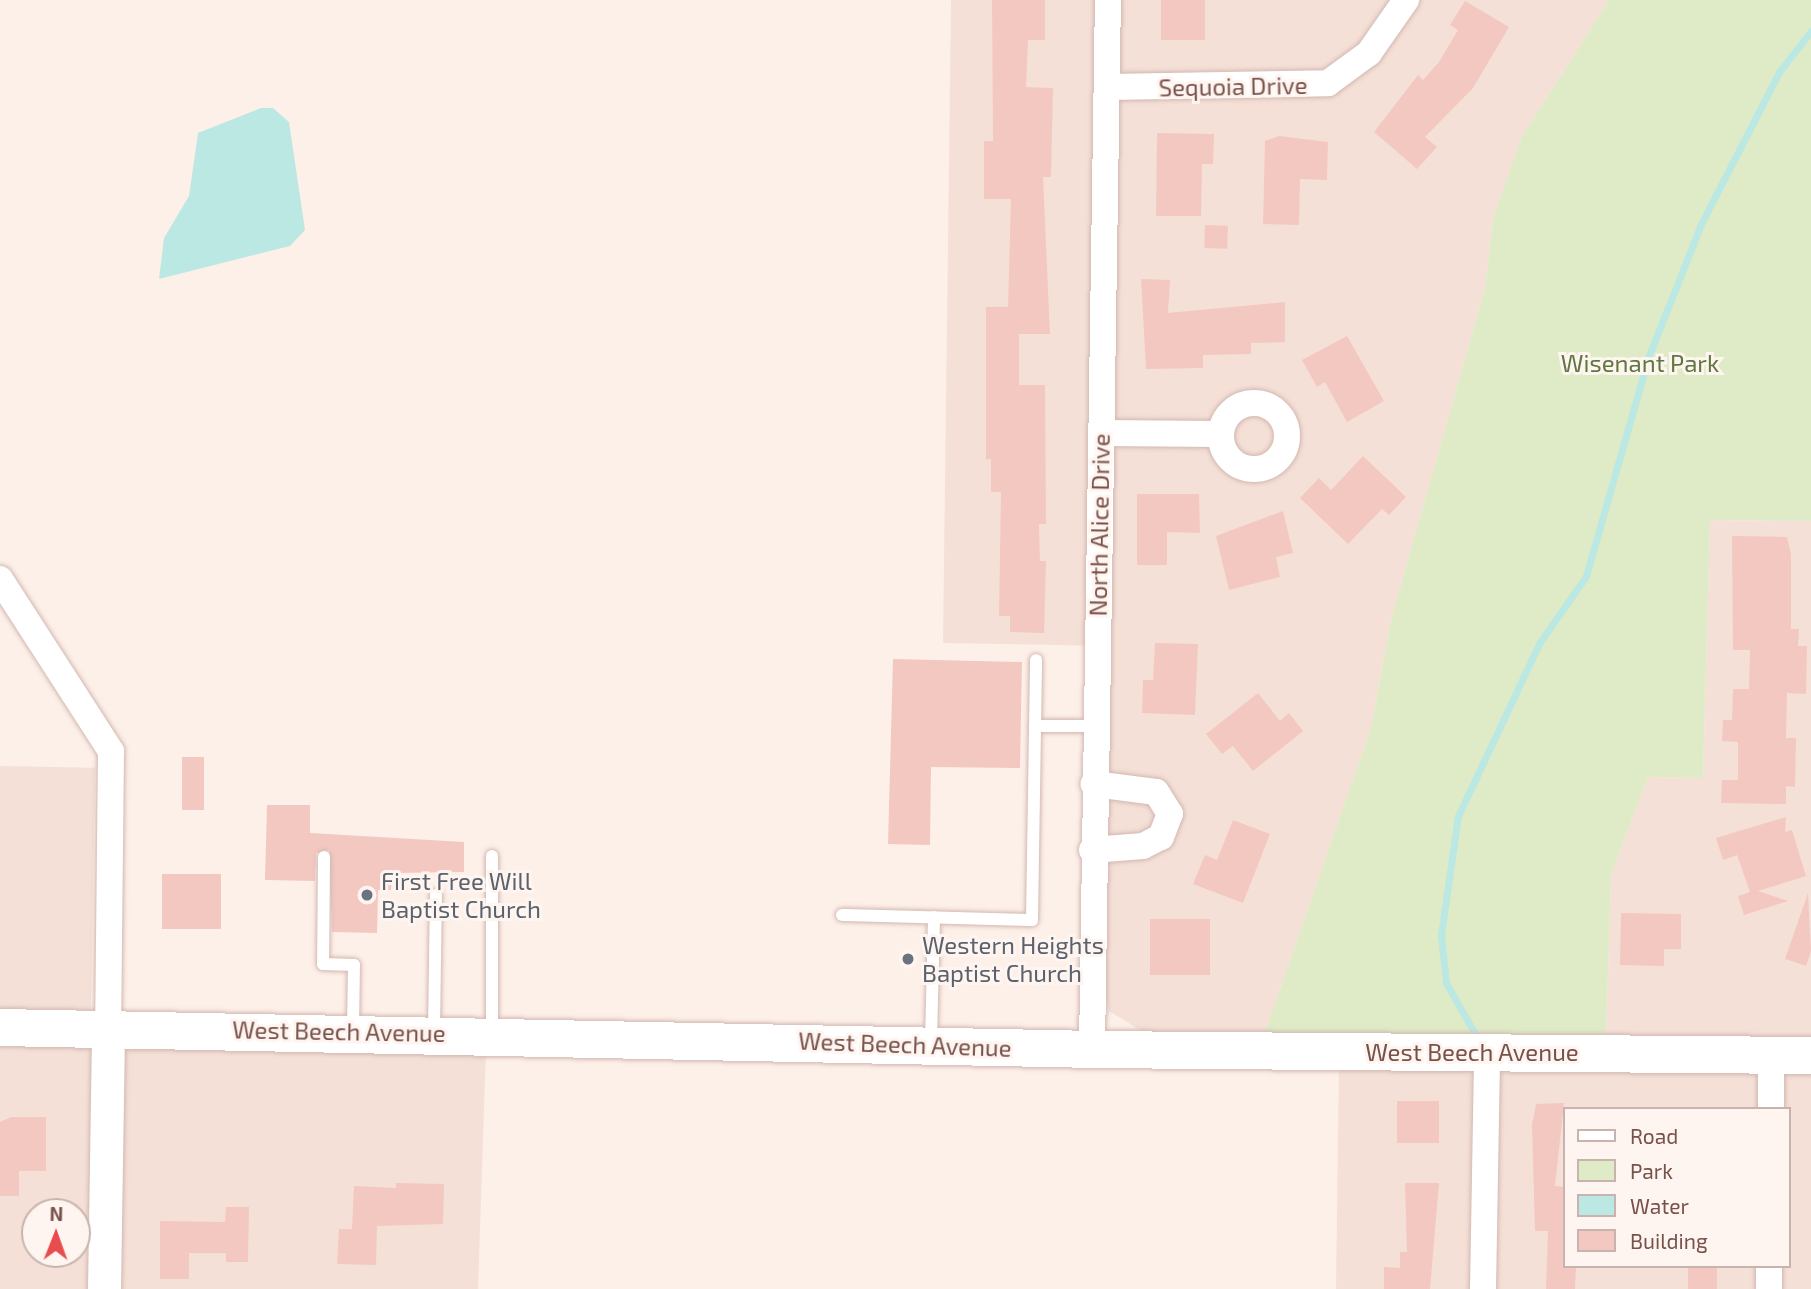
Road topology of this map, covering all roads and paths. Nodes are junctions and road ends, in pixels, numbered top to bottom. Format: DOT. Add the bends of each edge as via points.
graph roads {
  1 [pos="1108,0"];
  2 [pos="1406,0"];
  3 [pos="1107,87"];
  4 [pos="1101,433"];
  5 [pos="1221,434"];
  6 [pos="0,579"];
  7 [pos="1036,660"];
  8 [pos="1035,726"];
  9 [pos="1095,726"];
  10 [pos="1094,784"];
  11 [pos="1092,850"];
  12 [pos="492,856"];
  13 [pos="324,857"];
  14 [pos="436,895"];
  15 [pos="842,915"];
  16 [pos="934,917"];
  17 [pos="0,1027"];
  18 [pos="108,1029"];
  19 [pos="353,1031"];
  20 [pos="434,1032"];
  21 [pos="492,1033"];
  22 [pos="931,1045"];
  23 [pos="1092,1049"];
  24 [pos="1487,1052"];
  25 [pos="1771,1055"];
  26 [pos="1811,1055"];
  27 [pos="1771,1107"];
  28 [pos="1769,1268"];
  29 [pos="104,1289"];
  30 [pos="1483,1289"];
  31 [pos="1769,1289"];
  1 -- 3 [label="street, North Alice Drive"];
  2 -- 3 [label="street, Sequoia Drive" via="1369,53 1328,83"];
  3 -- 4 [label="street, North Alice Drive"];
  4 -- 5 [label="street"];
  4 -- 9 [label="street, North Alice Drive"];
  6 -- 18 [label="street" via="111,751"];
  7 -- 8 [label="lane"];
  8 -- 9 [label="lane"];
  8 -- 16 [label="lane" via="1032,920"];
  9 -- 10 [label="street, North Alice Drive"];
  10 -- 11 [label="street, North Alice Drive"];
  10 -- 11 [label="street" via="1156,792 1170,814 1161,837 1143,846"];
  11 -- 23 [label="street, North Alice Drive"];
  12 -- 21 [label="lane"];
  13 -- 19 [label="lane" via="323,964 354,965"];
  14 -- 20 [label="lane"];
  15 -- 16 [label="lane"];
  16 -- 22 [label="lane"];
  17 -- 18 [label="main road, West Beech Avenue"];
  18 -- 19 [label="main road, West Beech Avenue"];
  18 -- 29 [label="street"];
  19 -- 20 [label="main road, West Beech Avenue"];
  20 -- 21 [label="main road, West Beech Avenue"];
  21 -- 22 [label="main road, West Beech Avenue"];
  22 -- 23 [label="main road, West Beech Avenue"];
  23 -- 24 [label="main road, West Beech Avenue"];
  24 -- 25 [label="main road, West Beech Avenue"];
  24 -- 30 [label="street"];
  25 -- 26 [label="main road, West Beech Avenue"];
  25 -- 27 [label="street"];
  28 -- 31 [label="street"];
}
